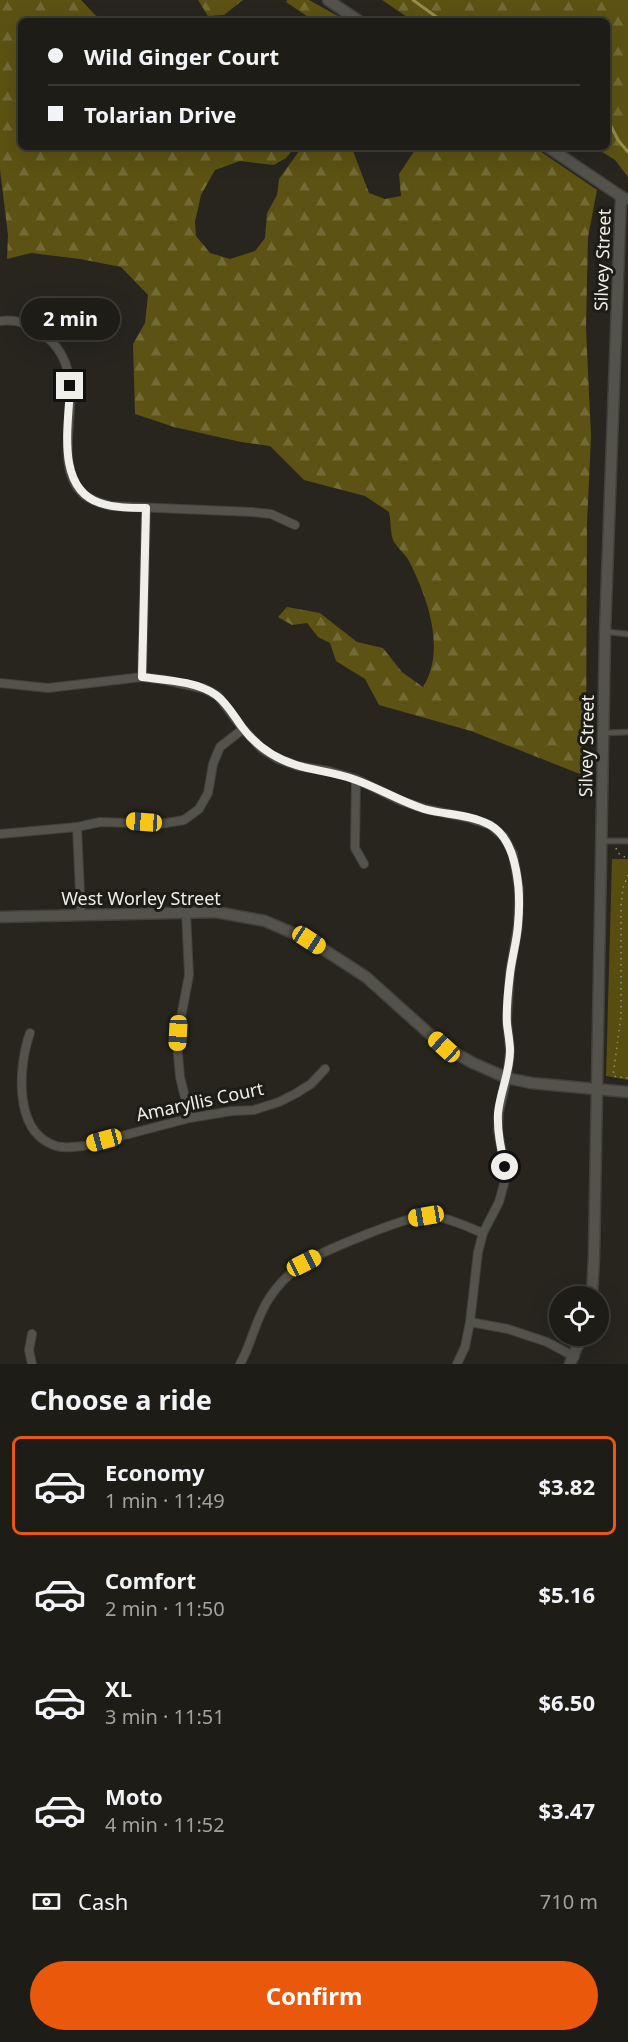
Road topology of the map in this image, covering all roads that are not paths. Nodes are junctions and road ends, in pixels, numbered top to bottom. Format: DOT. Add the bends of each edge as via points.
graph roads {
  1 [pos="328,0"];
  2 [pos="355,18"];
  3 [pos="553,150"];
  4 [pos="625,198"];
  5 [pos="0,321"];
  6 [pos="146,508"];
  7 [pos="295,525"];
  8 [pos="605,632"];
  9 [pos="628,633"];
  10 [pos="142,677"];
  11 [pos="0,683"];
  12 [pos="243,729"];
  13 [pos="628,732"];
  14 [pos="604,733"];
  15 [pos="356,779"];
  16 [pos="77,827"];
  17 [pos="0,834"];
  18 [pos="602,841"];
  19 [pos="628,841"];
  20 [pos="364,864"];
  21 [pos="186,912"];
  22 [pos="81,915"];
  23 [pos="0,917"];
  24 [pos="30,1033"];
  25 [pos="326,1069"];
  26 [pos="507,1078"];
  27 [pos="597,1089"];
  28 [pos="628,1092"];
  29 [pos="190,1118"];
  30 [pos="483,1233"];
  31 [pos="592,1286"];
  32 [pos="471,1323"];
  33 [pos="32,1334"];
  34 [pos="573,1360"];
  35 [pos="32,1364"];
  36 [pos="240,1364"];
  37 [pos="457,1364"];
  1 -- 2 [label="street"];
  3 -- 4 [label="street"];
  4 -- 8 [label="street, Silvey Street"];
  5 -- 6 [label="street" via="36,328 62,354 69,370 69,468 74,483 97,502"];
  6 -- 7 [label="street" via="271,514"];
  6 -- 10 [label="street"];
  8 -- 9 [label="lane"];
  8 -- 14 [label="street, Silvey Street"];
  10 -- 11 [label="street" via="48,688"];
  10 -- 12 [label="street" via="205,689 218,696"];
  12 -- 15 [label="street" via="278,759"];
  12 -- 16 [label="street" via="220,747 208,793 199,809 183,820 160,824 100,822"];
  13 -- 14 [label="lane"];
  14 -- 18 [label="street, Silvey Street"];
  15 -- 20 [label="street" via="355,848"];
  15 -- 26 [label="street" via="401,801 490,825 504,837 513,854 519,889 510,973"];
  16 -- 17 [label="street"];
  16 -- 22 [label="street"];
  18 -- 19 [label="lane"];
  18 -- 27 [label="street, Silvey Street"];
  21 -- 22 [label="street, West Worley Street"];
  21 -- 26 [label="street, West Worley Street" via="216,912 264,921 309,940 366,977 444,1047"];
  21 -- 29 [label="street" via="189,975 178,1054"];
  22 -- 23 [label="street, West Worley Street"];
  24 -- 29 [label="street, Amaryllis Court" via="24,1051 24,1107 28,1122 50,1144 65,1148 83,1146"];
  25 -- 29 [label="street, Amaryllis Court" via="311,1084 279,1102 254,1110"];
  26 -- 27 [label="street, West Worley Street"];
  26 -- 30 [label="street" via="498,1112 504,1184"];
  27 -- 28 [label="street, West Worley Street"];
  27 -- 31 [label="street, Silvey Street"];
  30 -- 32 [label="street" via="474,1274"];
  30 -- 36 [label="street" via="445,1219 407,1219 304,1263 270,1297"];
  32 -- 34 [label="street" via="508,1329 547,1342"];
  32 -- 37 [label="street"];
  33 -- 35 [label="street"];
}
